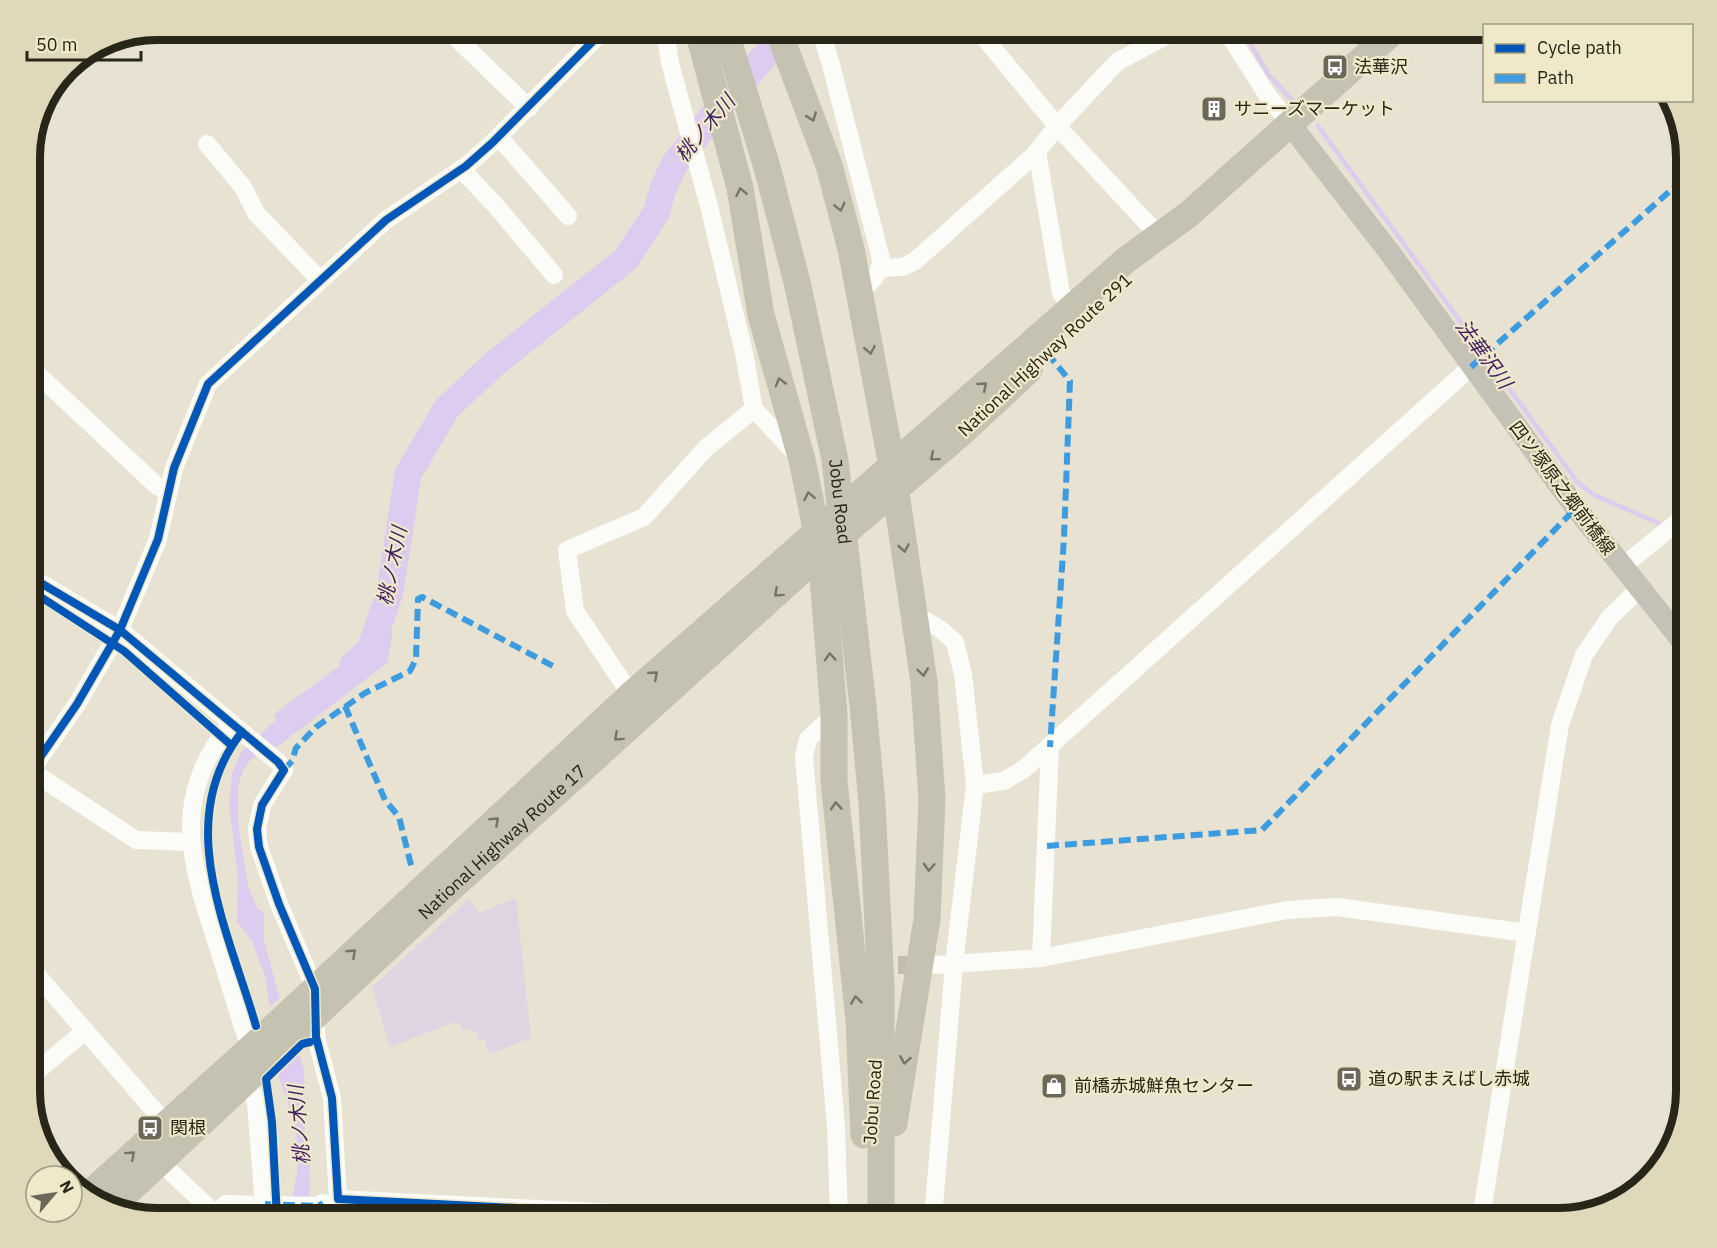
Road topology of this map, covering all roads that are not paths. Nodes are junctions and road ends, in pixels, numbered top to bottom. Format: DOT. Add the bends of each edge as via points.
graph roads {
  1 [pos="458,40"];
  2 [pos="594,40"];
  3 [pos="667,40"];
  4 [pos="701,40"];
  5 [pos="729,40"];
  6 [pos="782,40"];
  7 [pos="822,40"];
  8 [pos="986,40"];
  9 [pos="1159,40"];
  10 [pos="1232,40"];
  11 [pos="1384,40"];
  12 [pos="529,108"];
  13 [pos="1290,124"];
  14 [pos="1057,126"];
  15 [pos="499,137"];
  16 [pos="207,144"];
  17 [pos="1037,151"];
  18 [pos="461,170"];
  19 [pos="1189,214"];
  20 [pos="568,216"];
  21 [pos="1159,236"];
  22 [pos="881,268"];
  23 [pos="554,274"];
  24 [pos="320,280"];
  25 [pos="859,293"];
  26 [pos="1072,308"];
  27 [pos="1471,366"];
  28 [pos="41,378"];
  29 [pos="754,409"];
  30 [pos="802,460"];
  31 [pos="894,478"];
  32 [pos="169,492"];
  33 [pos="1676,523"];
  34 [pos="819,543"];
  35 [pos="1622,567"];
  36 [pos="41,586"];
  37 [pos="1640,588"];
  38 [pos="914,614"];
  39 [pos="120,630"];
  40 [pos="1676,633"];
  41 [pos="631,695"];
  42 [pos="834,715"];
  43 [pos="231,723"];
  44 [pos="1050,747"];
  45 [pos="41,756"];
  46 [pos="41,778"];
  47 [pos="975,785"];
  48 [pos="190,842"];
  49 [pos="1527,933"];
  50 [pos="1041,958"];
  51 [pos="954,964"];
  52 [pos="840,965"];
  53 [pos="935,965"];
  54 [pos="821,967"];
  55 [pos="41,980"];
  56 [pos="315,989"];
  57 [pos="302,1018"];
  58 [pos="85,1031"];
  59 [pos="261,1048"];
  60 [pos="41,1068"];
  61 [pos="244,1081"];
  62 [pos="166,1124"];
  63 [pos="160,1162"];
  64 [pos="874,1185"];
  65 [pos="94,1189"];
  66 [pos="118,1200"];
  67 [pos="320,1205"];
  68 [pos="208,1208"];
  69 [pos="221,1208"];
  70 [pos="261,1208"];
  71 [pos="270,1208"];
  72 [pos="282,1208"];
  73 [pos="505,1208"];
  74 [pos="839,1208"];
  75 [pos="868,1208"];
  76 [pos="879,1208"];
  77 [pos="934,1208"];
  78 [pos="1483,1208"];
  1 -- 12 [label="street"];
  2 -- 12 [label="street"];
  3 -- 29 [label="street" via="744,353"];
  30 -- 4 [label="highway, one-way" via="761,315 740,188"];
  5 -- 64 [label="highway, Jobu Road" via="797,282 835,460 869,771 881,986"];
  6 -- 25 [label="highway, one-way" via="829,165"];
  7 -- 22 [label="street"];
  8 -- 14 [label="street"];
  9 -- 14 [label="street" via="1118,62"];
  10 -- 13 [label="street"];
  11 -- 13 [label="highway, National Highway Route 291"];
  12 -- 15 [label="street"];
  13 -- 19 [label="highway, National Highway Route 291"];
  13 -- 27 [label="main road, 四ツ塚原之郷前橋線"];
  14 -- 17 [label="street"];
  14 -- 21 [label="street"];
  15 -- 18 [label="street"];
  15 -- 20 [label="street"];
  16 -- 24 [label="street" via="243,187 256,213"];
  17 -- 22 [label="street" via="915,261 903,267"];
  17 -- 26 [label="street" via="1061,292"];
  18 -- 23 [label="street"];
  18 -- 24 [label="street" via="386,220"];
  19 -- 21 [label="highway, National Highway Route 291"];
  19 -- 31 [label="highway, National Highway Route 291, one-way" via="1157,251 959,435"];
  21 -- 26 [label="highway, National Highway Route 291"];
  22 -- 25 [label="street"];
  24 -- 32 [label="street" via="208,384 174,468"];
  25 -- 31 [label="highway, one-way"];
  31 -- 26 [label="highway, National Highway Route 291, one-way"];
  27 -- 35 [label="main road, 四ツ塚原之郷前橋線"];
  27 -- 44 [label="street"];
  28 -- 32 [label="street" via="157,486"];
  29 -- 30 [label="street"];
  29 -- 41 [label="street" via="706,448 644,517 567,550 575,611"];
  34 -- 30 [label="highway, one-way"];
  31 -- 34 [label="highway, National Highway Route 17"];
  31 -- 38 [label="highway, one-way"];
  32 -- 39 [label="street" via="158,539"];
  33 -- 35 [label="street"];
  41 -- 34 [label="highway, National Highway Route 17, one-way"];
  42 -- 34 [label="highway, one-way"];
  34 -- 57 [label="highway, National Highway Route 17, one-way"];
  35 -- 37 [label="main road, 四ツ塚原之郷前橋線"];
  36 -- 39 [label="street"];
  37 -- 40 [label="main road, 四ツ塚原之郷前橋線"];
  37 -- 49 [label="street" via="1610,617 1584,655 1560,725"];
  38 -- 47 [label="street" via="955,642 963,674"];
  38 -- 64 [label="highway, one-way" via="924,682 932,799 927,919 908,1046"];
  39 -- 43 [label="street"];
  39 -- 45 [label="street"];
  56 -- 41 [label="highway, National Highway Route 17, one-way"];
  42 -- 54 [label="street" via="808,739 804,757"];
  64 -- 42 [label="highway, one-way" via="839,853"];
  43 -- 48 [label="street" via="216,743 197,784"];
  43 -- 56 [label="street" via="284,770 262,805 257,829 259,848"];
  44 -- 47 [label="street" via="1004,781"];
  44 -- 50 [label="street"];
  46 -- 48 [label="street" via="136,840"];
  47 -- 51 [label="street"];
  48 -- 59 [label="street" via="202,901 246,1036"];
  49 -- 50 [label="street" via="1337,908 1287,910"];
  49 -- 78 [label="street"];
  50 -- 51 [label="street"];
  51 -- 53 [label="street"];
  51 -- 77 [label="street"];
  52 -- 54 [label="street"];
  54 -- 74 [label="street" via="836,1126"];
  55 -- 58 [label="street"];
  56 -- 57 [label="highway, National Highway Route 17"];
  57 -- 59 [label="highway, National Highway Route 17"];
  57 -- 73 [label="street" via="316,1037 332,1098 338,1200"];
  58 -- 60 [label="street"];
  58 -- 62 [label="street"];
  59 -- 61 [label="highway, National Highway Route 17"];
  59 -- 62 [label="highway, National Highway Route 17"];
  61 -- 63 [label="highway, National Highway Route 17"];
  61 -- 71 [label="street" via="256,1103"];
  65 -- 62 [label="highway, National Highway Route 17, one-way"];
  63 -- 66 [label="highway, National Highway Route 17"];
  63 -- 68 [label="street"];
  64 -- 75 [label="highway, Jobu Road"];
  64 -- 76 [label="highway, Jobu Road"];
  67 -- 72 [label="street"];
  69 -- 70 [label="street" via="226,1204"];
}
